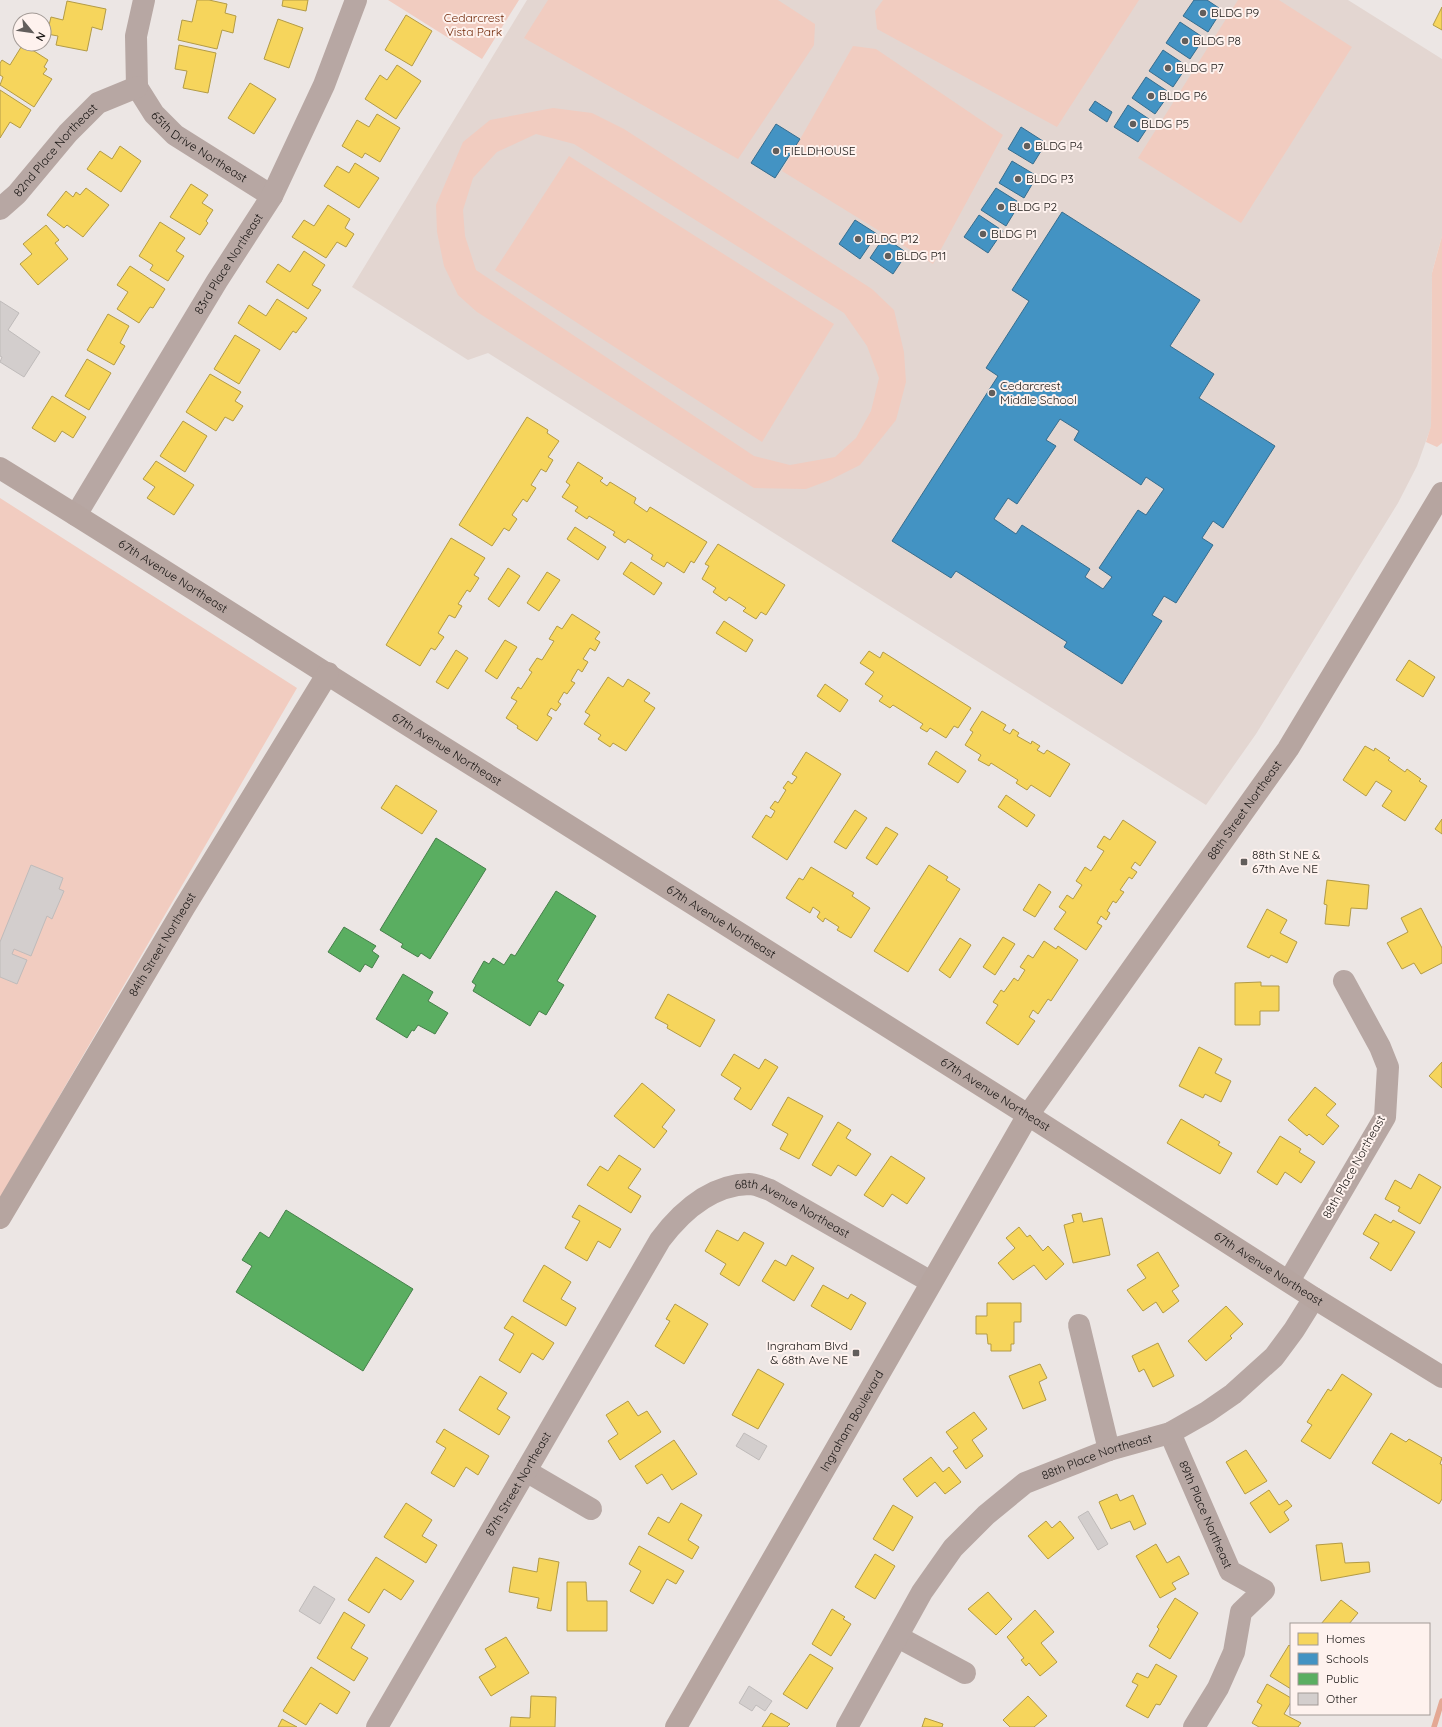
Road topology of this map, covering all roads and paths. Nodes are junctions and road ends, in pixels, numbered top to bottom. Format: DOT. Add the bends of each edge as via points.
graph roads {
  1 [pos="144,0"];
  2 [pos="356,0"];
  3 [pos="137,86"];
  4 [pos="272,196"];
  5 [pos="0,209"];
  6 [pos="0,468"];
  7 [pos="1442,493"];
  8 [pos="76,515"];
  9 [pos="328,673"];
  10 [pos="1344,981"];
  11 [pos="1028,1115"];
  12 [pos="0,1218"];
  13 [pos="660,1240"];
  14 [pos="931,1282"];
  15 [pos="1289,1282"];
  16 [pos="1314,1298"];
  17 [pos="1079,1325"];
  18 [pos="1442,1377"];
  19 [pos="1170,1433"];
  20 [pos="1109,1450"];
  21 [pos="526,1472"];
  22 [pos="591,1509"];
  23 [pos="898,1637"];
  24 [pos="965,1673"];
  25 [pos="377,1727"];
  26 [pos="676,1727"];
  27 [pos="847,1727"];
  28 [pos="1194,1727"];
  1 -- 3 [label="street" via="136,36"];
  2 -- 4 [label="street, 83rd Place Northeast" via="324,85"];
  3 -- 4 [label="street, 65th Drive Northeast" via="154,114 175,135"];
  3 -- 5 [label="street, 82nd Place Northeast" via="98,103 68,133 18,194"];
  4 -- 8 [label="street, 83rd Place Northeast" via="213,288"];
  6 -- 8 [label="main road, 67th Avenue Northeast"];
  7 -- 11 [label="main road, 88th Street Northeast" via="1288,749"];
  8 -- 9 [label="main road, 67th Avenue Northeast"];
  9 -- 11 [label="main road, 67th Avenue Northeast" via="428,739"];
  9 -- 12 [label="main road, 84th Street Northeast" via="184,908"];
  10 -- 15 [label="street, 88th Place Northeast" via="1388,1067 1385,1117"];
  11 -- 14 [label="main road, Ingraham Boulevard"];
  11 -- 15 [label="main road, 67th Avenue Northeast"];
  13 -- 14 [label="street, 68th Avenue Northeast" via="676,1219 700,1200 727,1186 751,1184 770,1190"];
  13 -- 21 [label="street, 87th Street Northeast"];
  14 -- 26 [label="main road, Ingraham Boulevard"];
  15 -- 16 [label="main road, 67th Avenue Northeast"];
  16 -- 18 [label="main road, 67th Avenue Northeast"];
  16 -- 19 [label="street, 88th Place Northeast" via="1274,1357 1233,1394"];
  17 -- 20 [label="street"];
  19 -- 20 [label="street, 88th Place Northeast"];
  19 -- 28 [label="street, 89th Place Northeast" via="1230,1571 1264,1590 1241,1612 1234,1652 1218,1688"];
  20 -- 23 [label="street, 88th Place Northeast" via="1025,1483 986,1515 953,1548 922,1592"];
  21 -- 22 [label="street"];
  21 -- 25 [label="street, 87th Street Northeast"];
  23 -- 24 [label="street"];
  23 -- 27 [label="street, 88th Place Northeast"];
}
